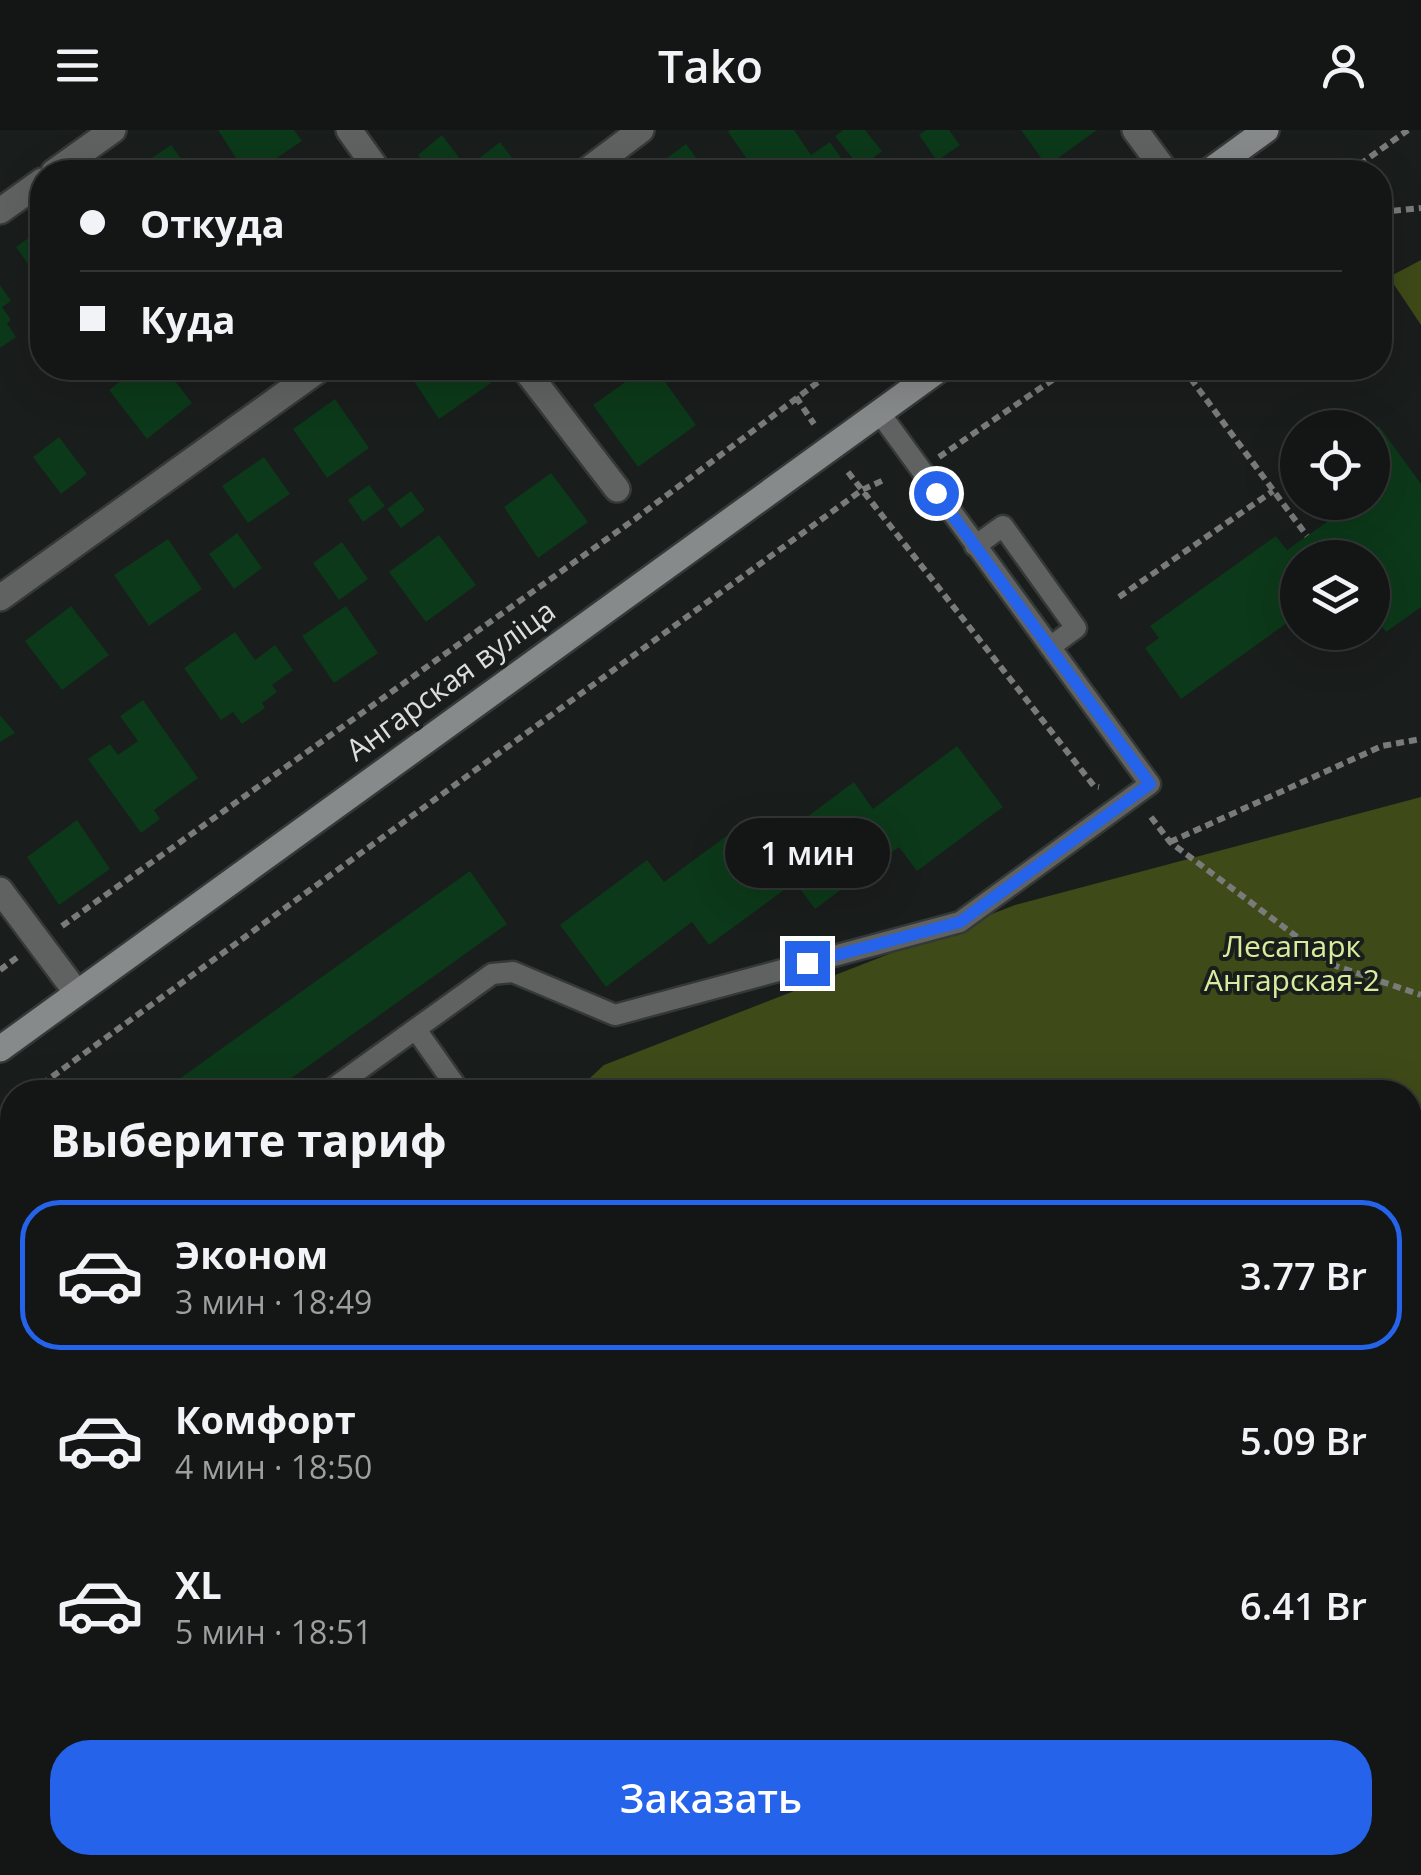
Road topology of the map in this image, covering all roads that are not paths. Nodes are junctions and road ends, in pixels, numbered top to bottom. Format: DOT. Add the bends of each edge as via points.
graph roads {
  1 [pos="113,130"];
  2 [pos="349,130"];
  3 [pos="640,130"];
  4 [pos="1266,130"];
  5 [pos="1149,135"];
  6 [pos="71,160"];
  7 [pos="370,160"];
  8 [pos="601,160"];
  9 [pos="1160,160"];
  10 [pos="1225,160"];
  11 [pos="30,190"];
  12 [pos="0,211"];
  13 [pos="304,380"];
  14 [pos="533,380"];
  15 [pos="924,380"];
  16 [pos="879,412"];
  17 [pos="617,489"];
  18 [pos="975,546"];
  19 [pos="0,598"];
  20 [pos="1050,647"];
  21 [pos="0,890"];
  22 [pos="77,993"];
  23 [pos="417,1031"];
  24 [pos="0,1049"];
  25 [pos="346,1080"];
  26 [pos="452,1080"];
  1 -- 6 [label="street"];
  2 -- 7 [label="street"];
  3 -- 8 [label="street"];
  4 -- 10 [label="main road"];
  5 -- 9 [label="street"];
  11 -- 12 [label="street"];
  13 -- 19 [label="street"];
  14 -- 17 [label="street"];
  15 -- 16 [label="main road, Ангарская вуліца"];
  16 -- 18 [label="lane"];
  16 -- 22 [label="main road, Ангарская вуліца"];
  18 -- 20 [label="lane"];
  18 -- 20 [label="lane" via="1004,526 1076,628"];
  20 -- 23 [label="lane" via="1150,784 960,922 615,1015 513,972 492,974"];
  21 -- 22 [label="street"];
  22 -- 24 [label="main road, Ангарская вуліца"];
  23 -- 25 [label="lane"];
  23 -- 26 [label="lane"];
}
